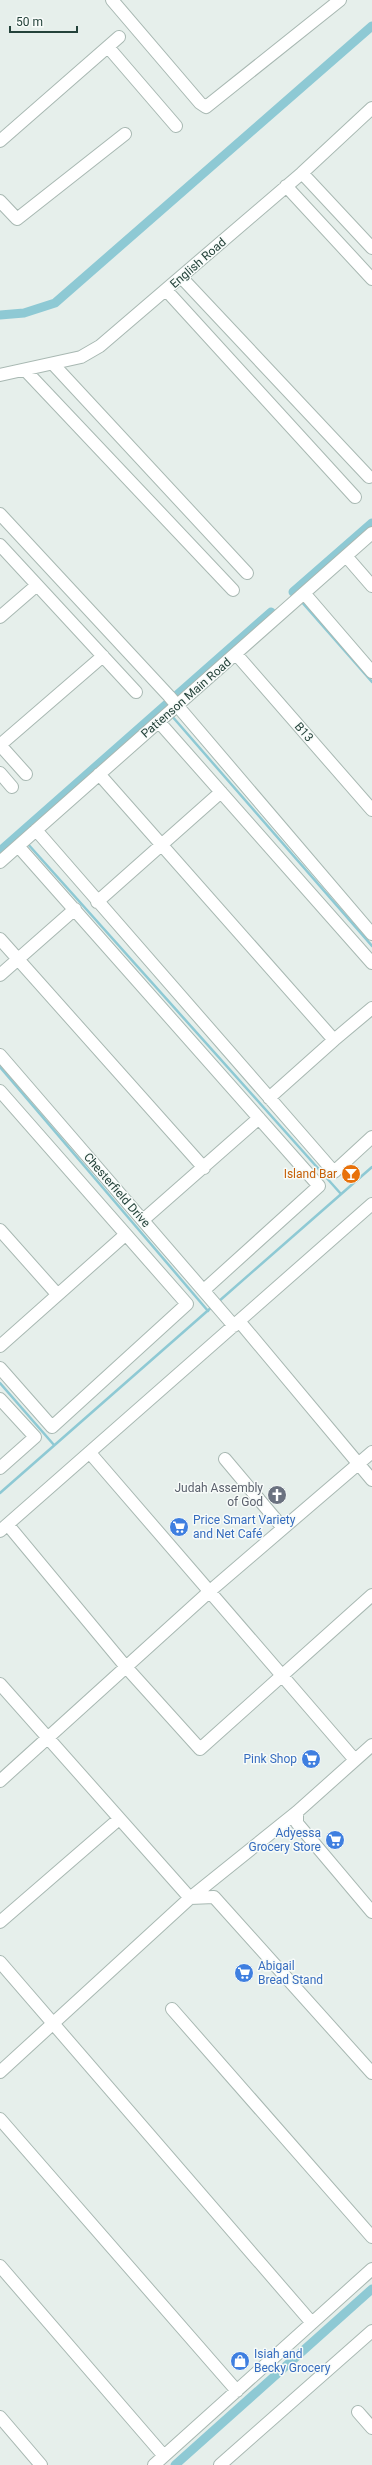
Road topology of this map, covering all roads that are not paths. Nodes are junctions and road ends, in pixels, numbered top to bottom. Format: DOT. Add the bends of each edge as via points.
graph roads {
  1 [pos="112,0"];
  2 [pos="340,0"];
  3 [pos="119,37"];
  4 [pos="108,47"];
  5 [pos="372,108"];
  6 [pos="176,126"];
  7 [pos="125,134"];
  8 [pos="0,141"];
  9 [pos="302,173"];
  10 [pos="286,186"];
  11 [pos="0,201"];
  12 [pos="372,248"];
  13 [pos="181,277"];
  14 [pos="372,279"];
  15 [pos="166,290"];
  16 [pos="53,364"];
  17 [pos="25,370"];
  18 [pos="0,375"];
  19 [pos="369,476"];
  20 [pos="355,497"];
  21 [pos="0,514"];
  22 [pos="372,533"];
  23 [pos="0,545"];
  24 [pos="346,556"];
  25 [pos="247,573"];
  26 [pos="37,585"];
  27 [pos="372,586"];
  28 [pos="233,590"];
  29 [pos="304,593"];
  30 [pos="0,617"];
  31 [pos="236,654"];
  32 [pos="103,656"];
  33 [pos="372,672"];
  34 [pos="136,692"];
  35 [pos="175,704"];
  36 [pos="161,720"];
  37 [pos="0,745"];
  38 [pos="0,773"];
  39 [pos="26,774"];
  40 [pos="99,774"];
  41 [pos="12,787"];
  42 [pos="221,792"];
  43 [pos="372,810"];
  44 [pos="35,831"];
  45 [pos="20,844"];
  46 [pos="162,845"];
  47 [pos="0,862"];
  48 [pos="96,902"];
  49 [pos="75,909"];
  50 [pos="372,934"];
  51 [pos="0,938"];
  52 [pos="18,959"];
  53 [pos="372,962"];
  54 [pos="0,976"];
  55 [pos="372,1008"];
  56 [pos="334,1040"];
  57 [pos="0,1055"];
  58 [pos="0,1091"];
  59 [pos="269,1098"];
  60 [pos="259,1118"];
  61 [pos="372,1138"];
  62 [pos="204,1168"];
  63 [pos="372,1204"];
  64 [pos="143,1220"];
  65 [pos="0,1230"];
  66 [pos="125,1235"];
  67 [pos="204,1290"];
  68 [pos="57,1294"];
  69 [pos="236,1324"];
  70 [pos="0,1346"];
  71 [pos="0,1368"];
  72 [pos="0,1399"];
  73 [pos="372,1452"];
  74 [pos="90,1453"];
  75 [pos="225,1459"];
  76 [pos="358,1464"];
  77 [pos="0,1468"];
  78 [pos="372,1480"];
  79 [pos="4,1528"];
  80 [pos="283,1528"];
  81 [pos="210,1591"];
  82 [pos="372,1595"];
  83 [pos="126,1667"];
  84 [pos="282,1676"];
  85 [pos="0,1684"];
  86 [pos="47,1739"];
  87 [pos="370,1750"];
  88 [pos="356,1760"];
  89 [pos="0,1781"];
  90 [pos="297,1812"];
  91 [pos="119,1818"];
  92 [pos="190,1898"];
  93 [pos="372,1912"];
  94 [pos="0,1922"];
  95 [pos="0,1962"];
  96 [pos="172,2009"];
  97 [pos="54,2024"];
  98 [pos="0,2072"];
  99 [pos="372,2073"];
  100 [pos="0,2119"];
  101 [pos="372,2237"];
  102 [pos="0,2266"];
  103 [pos="372,2269"];
  104 [pos="312,2323"];
  105 [pos="372,2331"];
  106 [pos="237,2391"];
  107 [pos="358,2412"];
  108 [pos="0,2417"];
  109 [pos="372,2428"];
  110 [pos="164,2456"];
  111 [pos="42,2465"];
  112 [pos="154,2465"];
  113 [pos="220,2465"];
  1 -- 2 [label="street" via="206,107"];
  3 -- 4 [label="street"];
  4 -- 6 [label="street"];
  4 -- 8 [label="street"];
  5 -- 9 [label="street, English Road"];
  7 -- 11 [label="street" via="17,219"];
  9 -- 10 [label="street, English Road"];
  9 -- 12 [label="street"];
  10 -- 13 [label="street, English Road"];
  10 -- 14 [label="street"];
  13 -- 15 [label="street, English Road"];
  13 -- 19 [label="street"];
  15 -- 16 [label="street, English Road" via="100,346 81,357"];
  15 -- 20 [label="street"];
  16 -- 17 [label="street, English Road"];
  16 -- 25 [label="street"];
  17 -- 18 [label="street, English Road"];
  17 -- 28 [label="street"];
  21 -- 35 [label="street"];
  22 -- 24 [label="street, Pattenson Main Road"];
  23 -- 26 [label="street"];
  24 -- 27 [label="street"];
  24 -- 29 [label="street, Pattenson Main Road"];
  26 -- 30 [label="street"];
  26 -- 32 [label="street"];
  29 -- 31 [label="street, Pattenson Main Road"];
  29 -- 33 [label="street"];
  31 -- 35 [label="street, Pattenson Main Road"];
  31 -- 43 [label="street, B13"];
  32 -- 34 [label="street"];
  32 -- 37 [label="street"];
  35 -- 36 [label="street, Pattenson Main Road"];
  35 -- 50 [label="street"];
  36 -- 40 [label="street, Pattenson Main Road"];
  36 -- 42 [label="street"];
  37 -- 39 [label="street"];
  38 -- 41 [label="street"];
  40 -- 44 [label="street, Pattenson Main Road"];
  40 -- 46 [label="street"];
  42 -- 46 [label="street"];
  42 -- 53 [label="street"];
  44 -- 45 [label="street, Pattenson Main Road"];
  44 -- 48 [label="street"];
  45 -- 47 [label="street, Pattenson Main Road"];
  45 -- 49 [label="street"];
  46 -- 48 [label="street"];
  46 -- 56 [label="street"];
  48 -- 59 [label="street"];
  49 -- 52 [label="street"];
  49 -- 60 [label="street"];
  51 -- 52 [label="street"];
  52 -- 54 [label="street"];
  52 -- 62 [label="street"];
  55 -- 56 [label="street"];
  56 -- 59 [label="street"];
  57 -- 64 [label="street, Chesterfield Drive"];
  58 -- 66 [label="street, Chesterfield Drive"];
  59 -- 61 [label="street" via="334,1172"];
  60 -- 62 [label="street"];
  60 -- 67 [label="street" via="319,1186"];
  62 -- 64 [label="street"];
  63 -- 69 [label="street"];
  64 -- 67 [label="street, Chesterfield Drive"];
  65 -- 68 [label="street"];
  66 -- 68 [label="street"];
  66 -- 71 [label="street, Chesterfield Drive" via="187,1304 52,1427"];
  67 -- 69 [label="street, Chesterfield Drive"];
  68 -- 70 [label="street"];
  69 -- 74 [label="street"];
  69 -- 76 [label="street, Chesterfield Drive"];
  72 -- 77 [label="street" via="35,1437"];
  73 -- 76 [label="street"];
  74 -- 79 [label="street"];
  74 -- 81 [label="street"];
  75 -- 80 [label="street"];
  76 -- 78 [label="street, Chesterfield Drive"];
  76 -- 80 [label="street"];
  79 -- 83 [label="street"];
  80 -- 81 [label="street"];
  81 -- 83 [label="street"];
  81 -- 84 [label="street"];
  82 -- 84 [label="street"];
  83 -- 84 [label="street" via="200,1749"];
  83 -- 86 [label="street"];
  84 -- 88 [label="street"];
  85 -- 86 [label="street"];
  86 -- 89 [label="street"];
  86 -- 91 [label="street"];
  87 -- 88 [label="street"];
  88 -- 90 [label="street"];
  90 -- 92 [label="street"];
  90 -- 93 [label="street" via="296,1823"];
  91 -- 92 [label="street"];
  91 -- 94 [label="street"];
  92 -- 97 [label="street"];
  92 -- 99 [label="street" via="214,1897"];
  95 -- 97 [label="street"];
  96 -- 101 [label="street"];
  97 -- 98 [label="street"];
  97 -- 104 [label="street"];
  100 -- 106 [label="street"];
  102 -- 110 [label="street"];
  103 -- 104 [label="street"];
  104 -- 106 [label="street"];
  105 -- 113 [label="street"];
  106 -- 110 [label="street"];
  107 -- 109 [label="street"];
  108 -- 111 [label="street"];
  110 -- 112 [label="street"];
}
